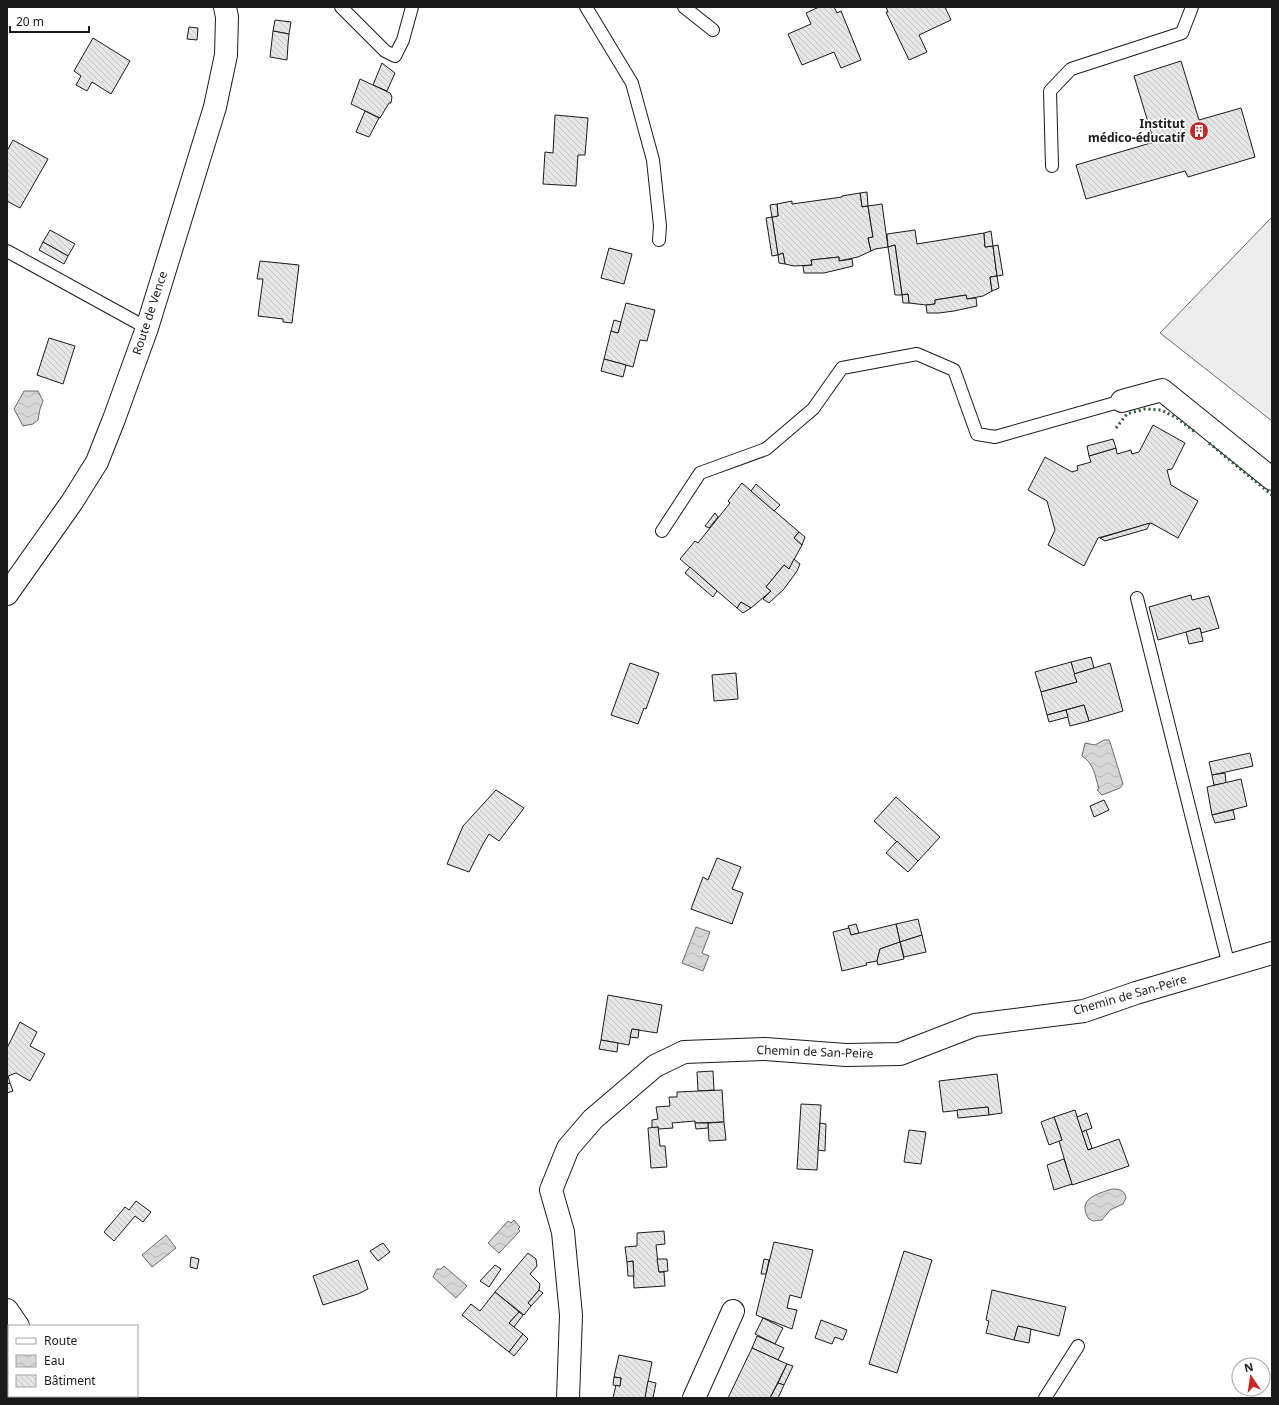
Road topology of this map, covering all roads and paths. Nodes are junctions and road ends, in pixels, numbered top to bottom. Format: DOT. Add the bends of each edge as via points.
graph roads {
  1 [pos="225,7"];
  2 [pos="341,7"];
  3 [pos="412,7"];
  4 [pos="586,7"];
  5 [pos="684,7"];
  6 [pos="1192,7"];
  7 [pos="713,30"];
  8 [pos="1052,166"];
  9 [pos="659,240"];
  10 [pos="7,251"];
  11 [pos="147,328"];
  12 [pos="1122,401"];
  13 [pos="1272,479"];
  14 [pos="662,531"];
  15 [pos="7,594"];
  16 [pos="1137,598"];
  17 [pos="1272,953"];
  18 [pos="1229,966"];
  19 [pos="7,1310"];
  20 [pos="732,1311"];
  21 [pos="17,1325"];
  22 [pos="1078,1346"];
  23 [pos="568,1398"];
  24 [pos="694,1398"];
  25 [pos="1045,1398"];
  1 -- 11 [label="street, Route de Vence" via="226,55 214,107"];
  2 -- 3 [label="lane" via="385,51 394,56 403,40"];
  4 -- 9 [label="lane" via="632,83 653,160 660,226"];
  5 -- 7 [label="lane"];
  6 -- 8 [label="lane" via="1182,33 1071,69 1050,91"];
  10 -- 11 [label="lane"];
  11 -- 15 [label="street, Route de Vence" via="97,462"];
  12 -- 13 [label="street" via="1162,390"];
  12 -- 14 [label="lane" via="995,437 976,434 954,370 917,354 842,368 813,409 766,449 700,473"];
  16 -- 18 [label="lane"];
  17 -- 18 [label="street, Chemin de San-Peire"];
  18 -- 23 [label="street, Chemin de San-Peire" via="1084,1011 974,1025 900,1054 846,1055 765,1049 684,1052 656,1066 592,1119 568,1148 551,1190 563,1232 571,1315"];
  19 -- 21 [label="street"];
  20 -- 24 [label="street"];
  22 -- 25 [label="lane"];
}
